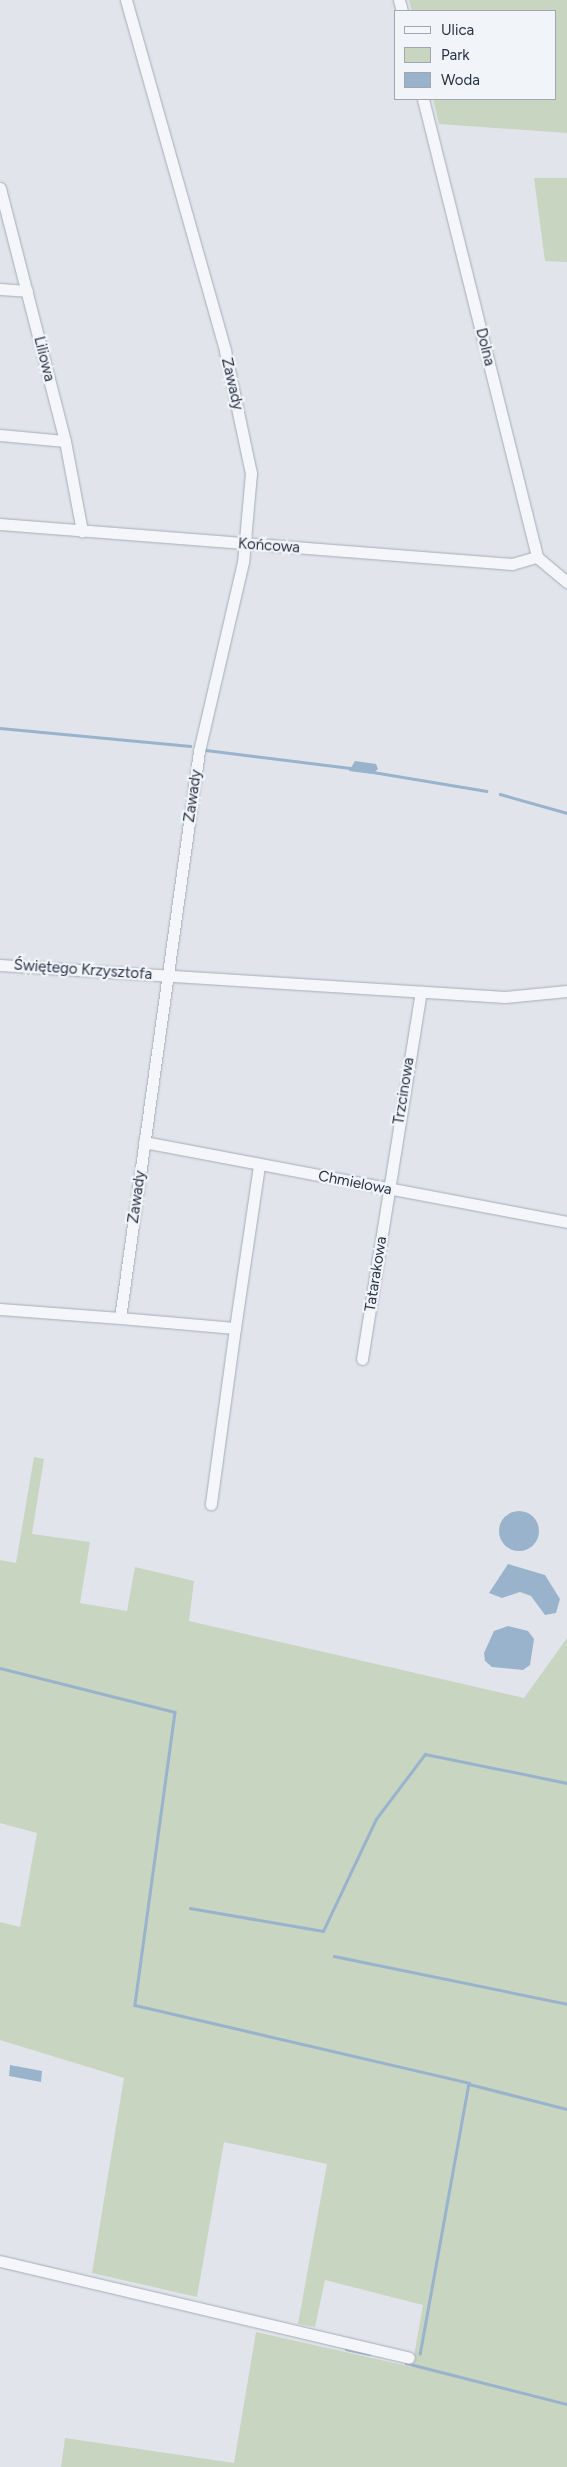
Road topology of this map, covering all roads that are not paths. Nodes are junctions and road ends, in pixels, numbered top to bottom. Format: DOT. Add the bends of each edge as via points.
graph roads {
  1 [pos="126,0"];
  2 [pos="423,100"];
  3 [pos="0,188"];
  4 [pos="0,289"];
  5 [pos="26,291"];
  6 [pos="0,436"];
  7 [pos="65,441"];
  8 [pos="0,524"];
  9 [pos="82,531"];
  10 [pos="246,545"];
  11 [pos="537,557"];
  12 [pos="567,582"];
  13 [pos="0,965"];
  14 [pos="167,976"];
  15 [pos="567,991"];
  16 [pos="421,992"];
  17 [pos="144,1142"];
  18 [pos="259,1165"];
  19 [pos="390,1190"];
  20 [pos="567,1222"];
  21 [pos="0,1309"];
  22 [pos="120,1318"];
  23 [pos="235,1328"];
  24 [pos="362,1358"];
  25 [pos="211,1504"];
  26 [pos="0,2262"];
  27 [pos="409,2358"];
  1 -- 10 [label="street, Zawady" via="198,250 247,446 252,494"];
  2 -- 11 [label="street, Dolna"];
  3 -- 5 [label="street, Liliowa"];
  4 -- 5 [label="street"];
  5 -- 7 [label="street, Liliowa"];
  6 -- 7 [label="street"];
  7 -- 9 [label="street, Liliowa"];
  8 -- 9 [label="street, Końcowa"];
  9 -- 10 [label="street, Końcowa"];
  10 -- 11 [label="street, Końcowa" via="512,564"];
  10 -- 14 [label="street, Zawady" via="203,726"];
  11 -- 12 [label="street"];
  13 -- 14 [label="street, Świętego Krzysztofa"];
  14 -- 16 [label="street, Świętego Krzysztofa"];
  14 -- 17 [label="street, Zawady"];
  15 -- 16 [label="street, Świętego Krzysztofa" via="505,997"];
  16 -- 19 [label="street, Trzcinowa"];
  17 -- 18 [label="street, Chmielowa"];
  17 -- 22 [label="street, Zawady"];
  18 -- 19 [label="street, Chmielowa"];
  18 -- 23 [label="street"];
  19 -- 20 [label="street, Chmielowa"];
  19 -- 24 [label="street, Tatarakowa"];
  21 -- 22 [label="street"];
  22 -- 23 [label="street"];
  23 -- 25 [label="street"];
  26 -- 27 [label="street"];
}
